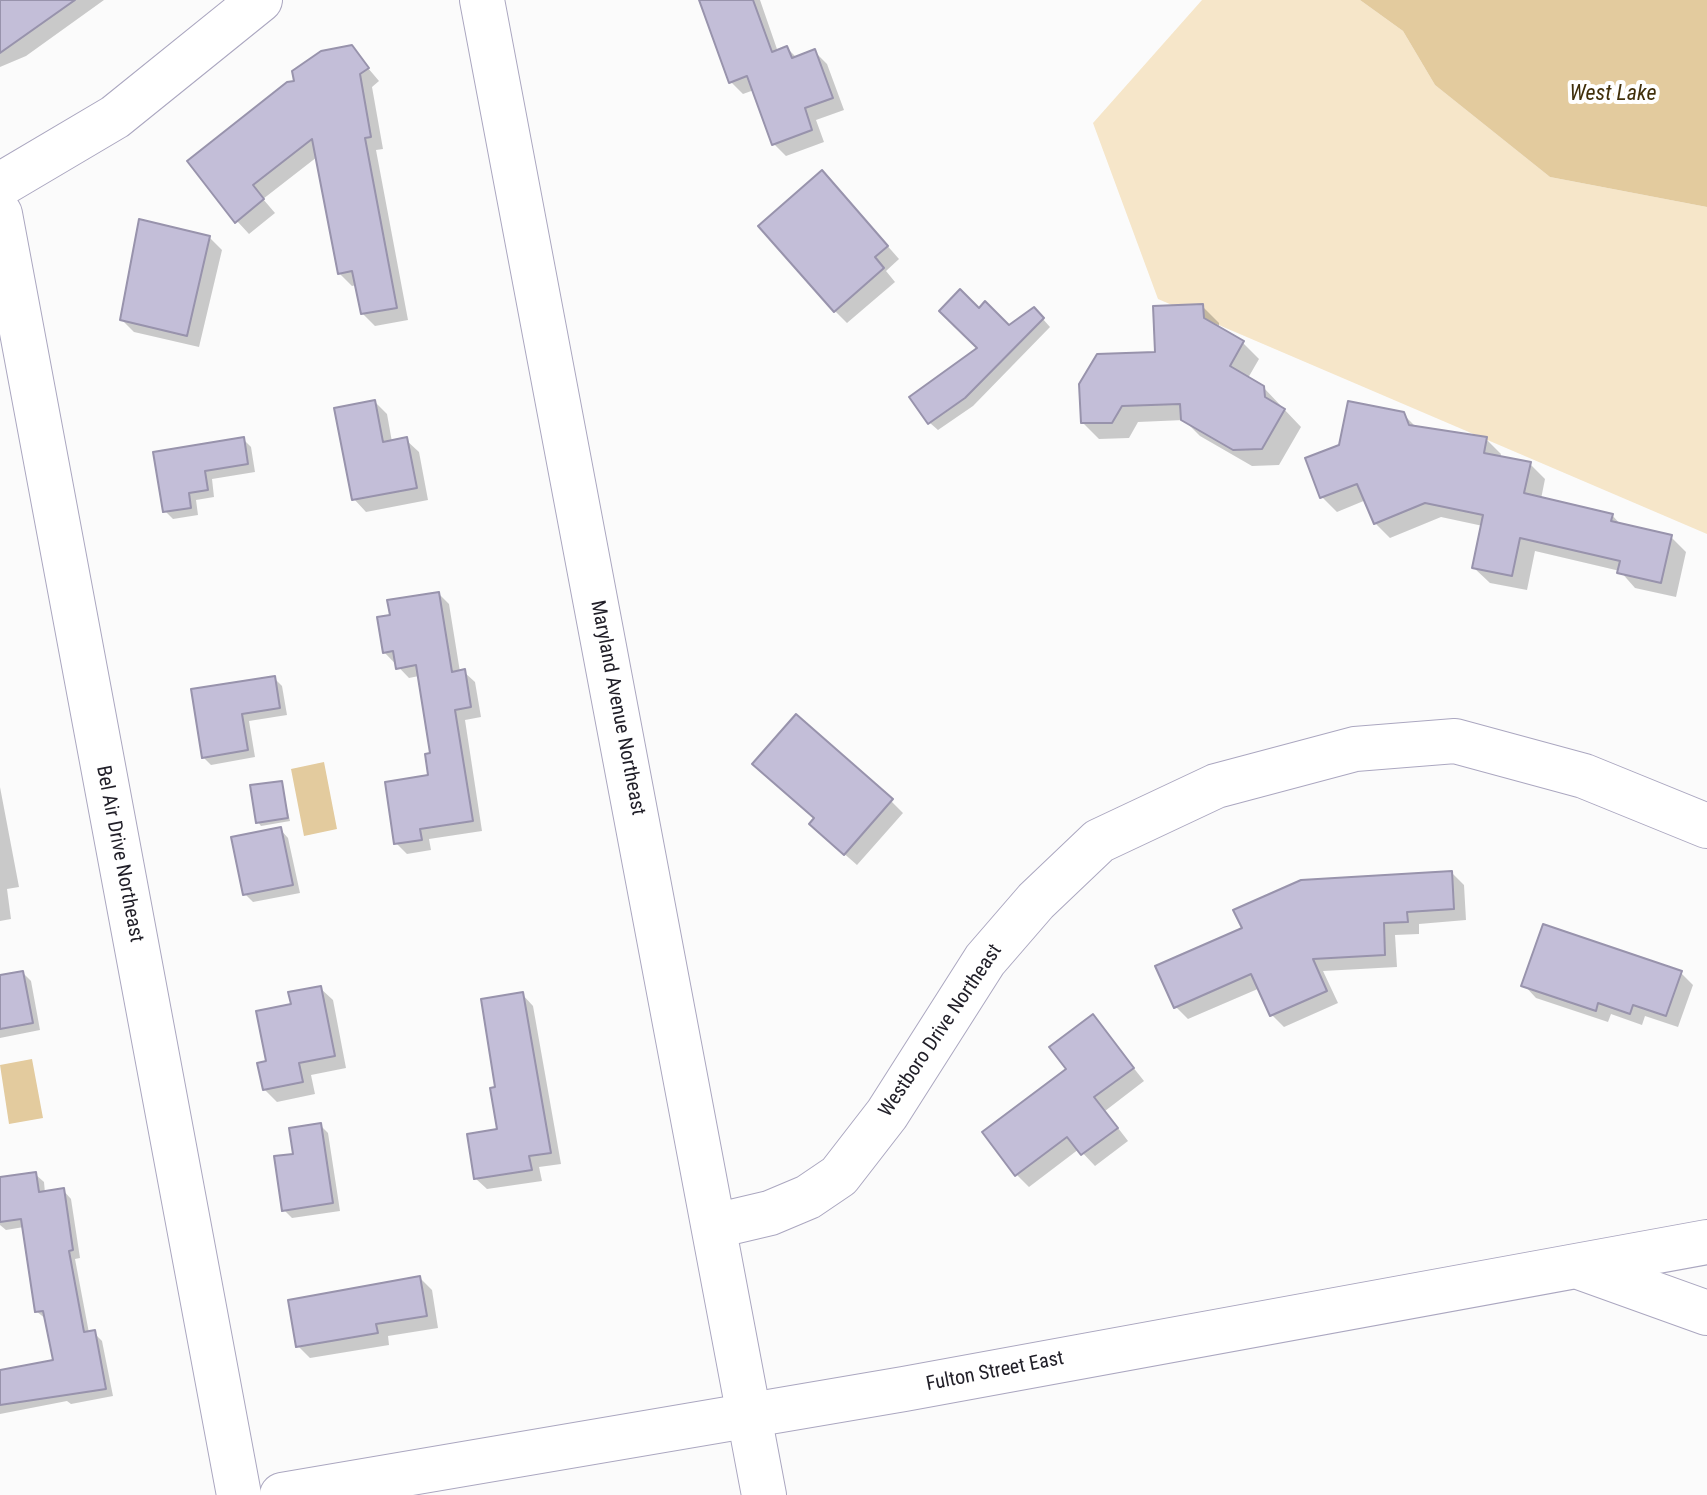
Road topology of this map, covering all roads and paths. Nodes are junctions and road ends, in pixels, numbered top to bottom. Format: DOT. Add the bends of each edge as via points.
graph roads {
  1 [pos="260,0"];
  2 [pos="482,0"];
  3 [pos="0,185"];
  4 [pos="0,214"];
  5 [pos="1707,826"];
  6 [pos="715,1226"];
  7 [pos="1707,1242"];
  8 [pos="1573,1265"];
  9 [pos="1707,1313"];
  10 [pos="751,1416"];
  11 [pos="239,1495"];
  12 [pos="282,1495"];
  13 [pos="764,1495"];
  1 -- 3 [label="street" via="115,117"];
  2 -- 6 [label="street, Maryland Avenue Northeast"];
  4 -- 11 [label="street, Bel Air Drive Northeast"];
  5 -- 6 [label="street, Westboro Drive Northeast" via="1584,776 1455,741 1355,749 1216,786 1099,841 1036,901 985,960 887,1114 839,1176 770,1213"];
  6 -- 10 [label="street, Maryland Avenue Northeast"];
  7 -- 8 [label="street, Fulton Street East"];
  8 -- 9 [label="street"];
  8 -- 10 [label="street, Fulton Street East"];
  10 -- 12 [label="street, Fulton Street East"];
  10 -- 13 [label="street, Maryland Avenue Northeast"];
}
